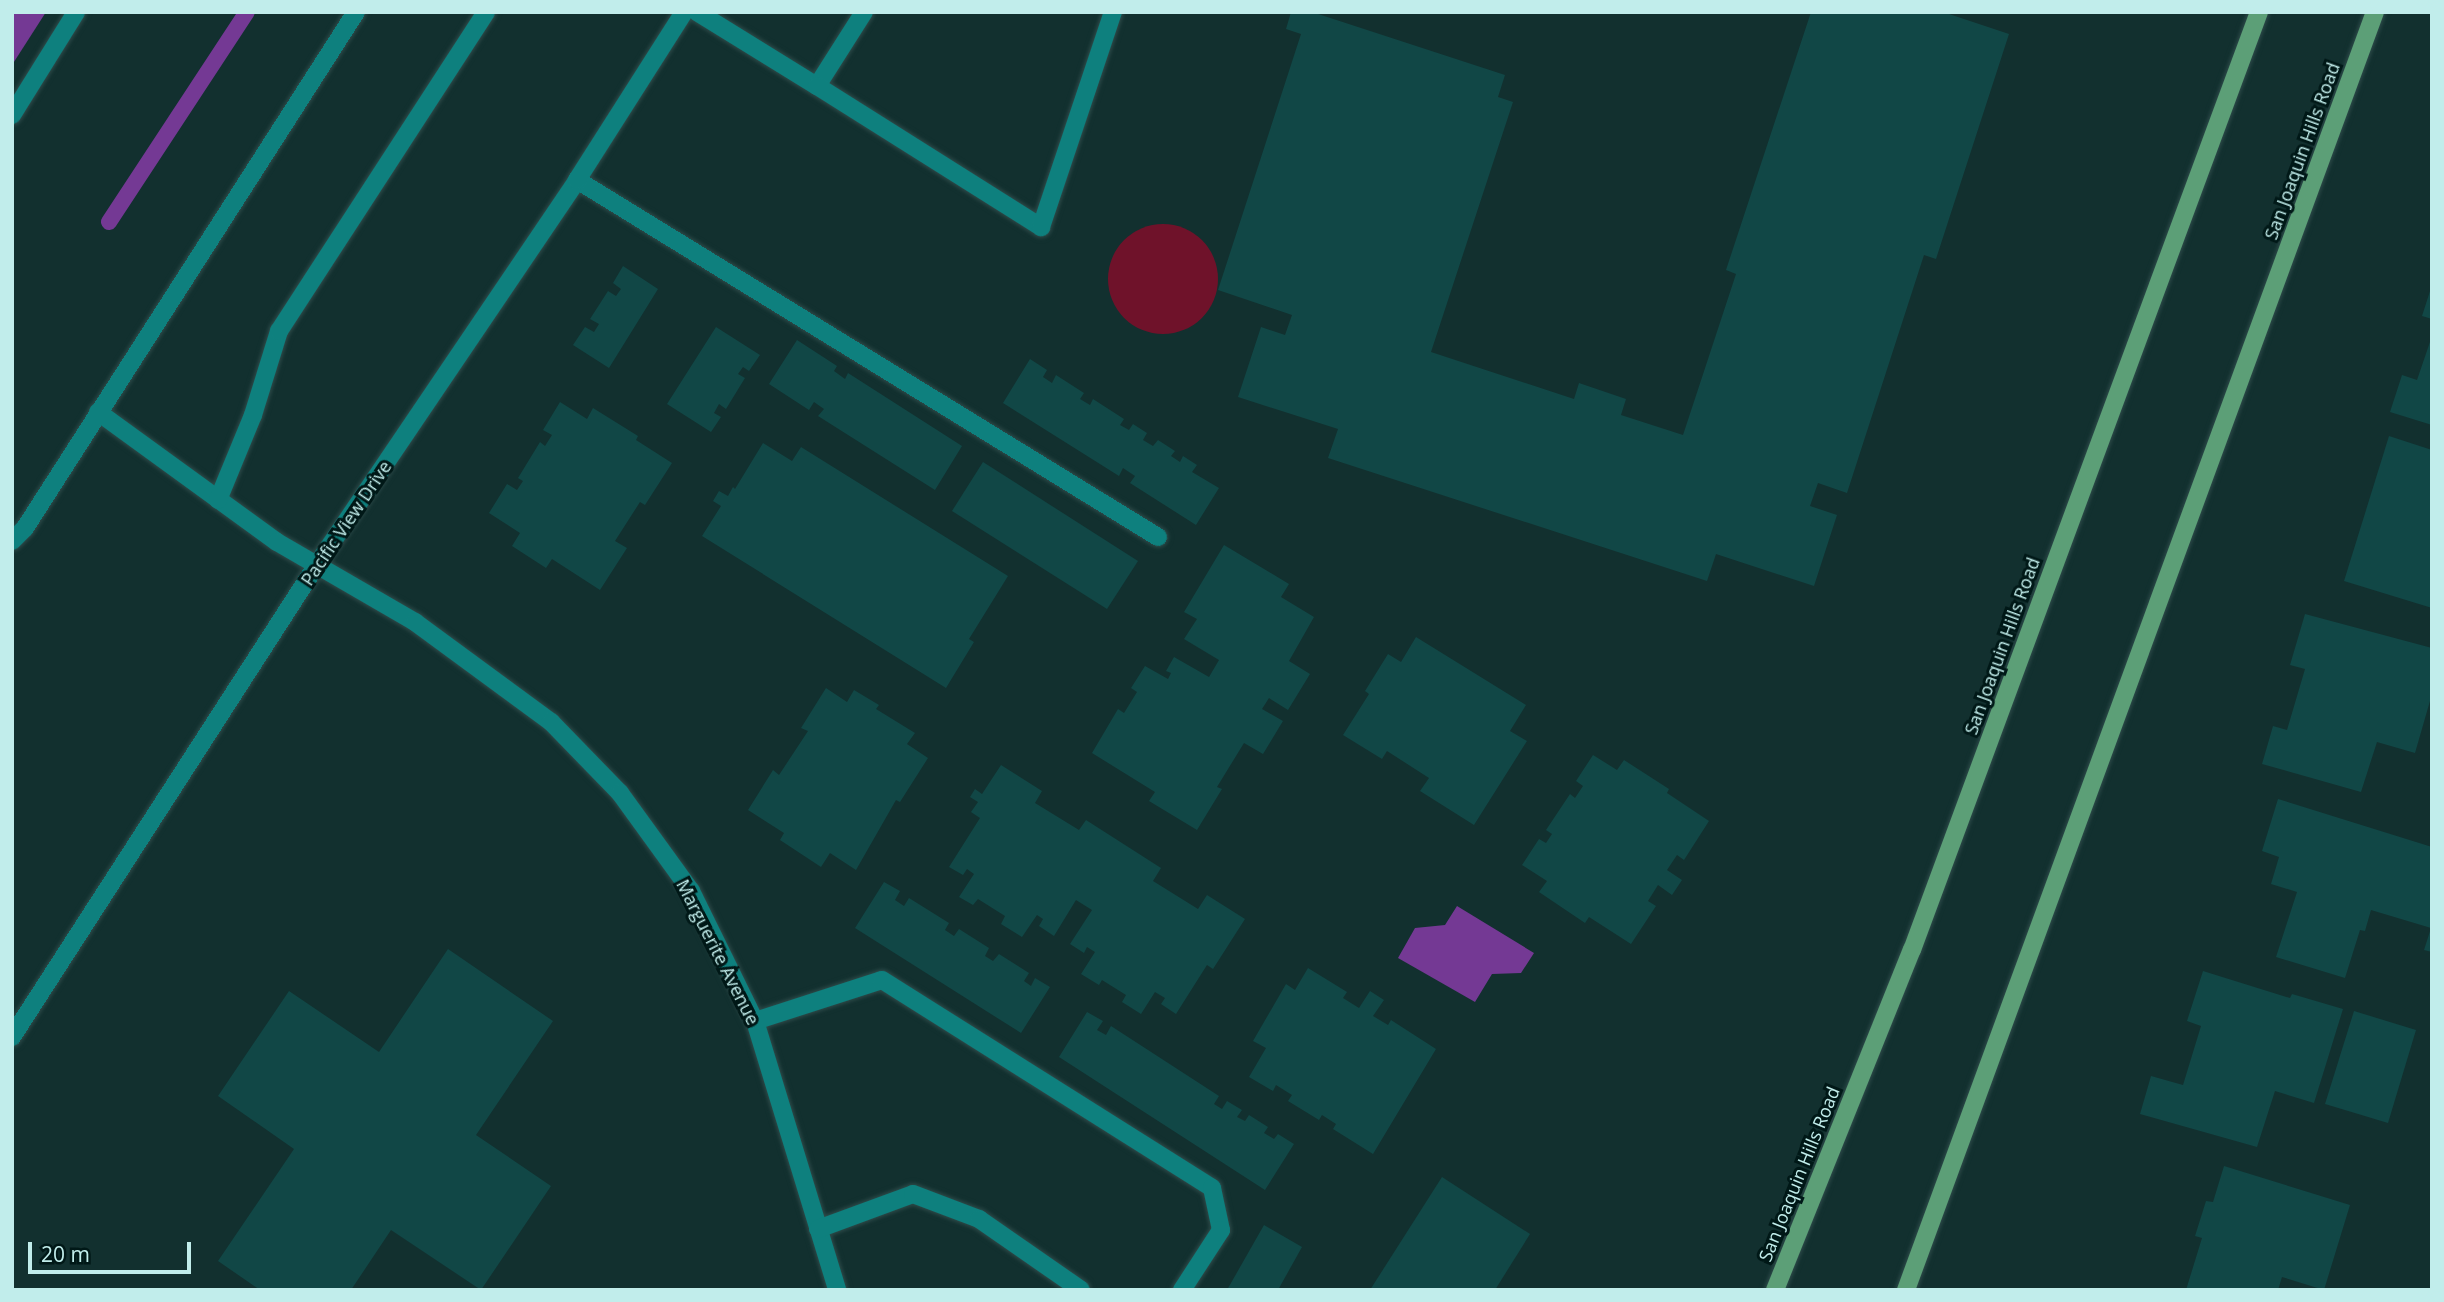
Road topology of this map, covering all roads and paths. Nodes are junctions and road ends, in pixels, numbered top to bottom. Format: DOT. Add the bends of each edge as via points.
graph roads {
  1 [pos="76,12"];
  2 [pos="356,12"];
  3 [pos="486,12"];
  4 [pos="684,12"];
  5 [pos="697,12"];
  6 [pos="864,12"];
  7 [pos="1112,12"];
  8 [pos="2259,12"];
  9 [pos="2375,12"];
  10 [pos="817,86"];
  11 [pos="12,116"];
  12 [pos="577,180"];
  13 [pos="98,412"];
  14 [pos="218,500"];
  15 [pos="1158,537"];
  16 [pos="12,541"];
  17 [pos="316,566"];
  18 [pos="755,1021"];
  19 [pos="12,1037"];
  20 [pos="818,1229"];
  21 [pos="837,1290"];
  22 [pos="1081,1290"];
  23 [pos="1182,1290"];
  24 [pos="1775,1290"];
  25 [pos="1906,1290"];
  1 -- 11 [label="street"];
  2 -- 13 [label="street"];
  3 -- 14 [label="street" via="279,331 253,415"];
  4 -- 12 [label="street, Pacific View Drive"];
  5 -- 10 [label="street"];
  6 -- 10 [label="street"];
  7 -- 10 [label="street" via="1041,227"];
  8 -- 24 [label="main road, San Joaquin Hills Road" via="1912,950"];
  9 -- 25 [label="main road, San Joaquin Hills Road"];
  12 -- 15 [label="street"];
  12 -- 17 [label="street, Pacific View Drive"];
  13 -- 14 [label="street, Marguerite Avenue"];
  13 -- 16 [label="street" via="25,528"];
  14 -- 17 [label="street, Marguerite Avenue"];
  17 -- 18 [label="street, Marguerite Avenue" via="415,622 541,715 620,793 691,891"];
  17 -- 19 [label="street, Pacific View Drive"];
  18 -- 20 [label="street, Marguerite Avenue"];
  18 -- 23 [label="street" via="882,980 1212,1188 1220,1230"];
  20 -- 21 [label="street, Marguerite Avenue"];
  20 -- 22 [label="street" via="913,1194 979,1219"];
}
